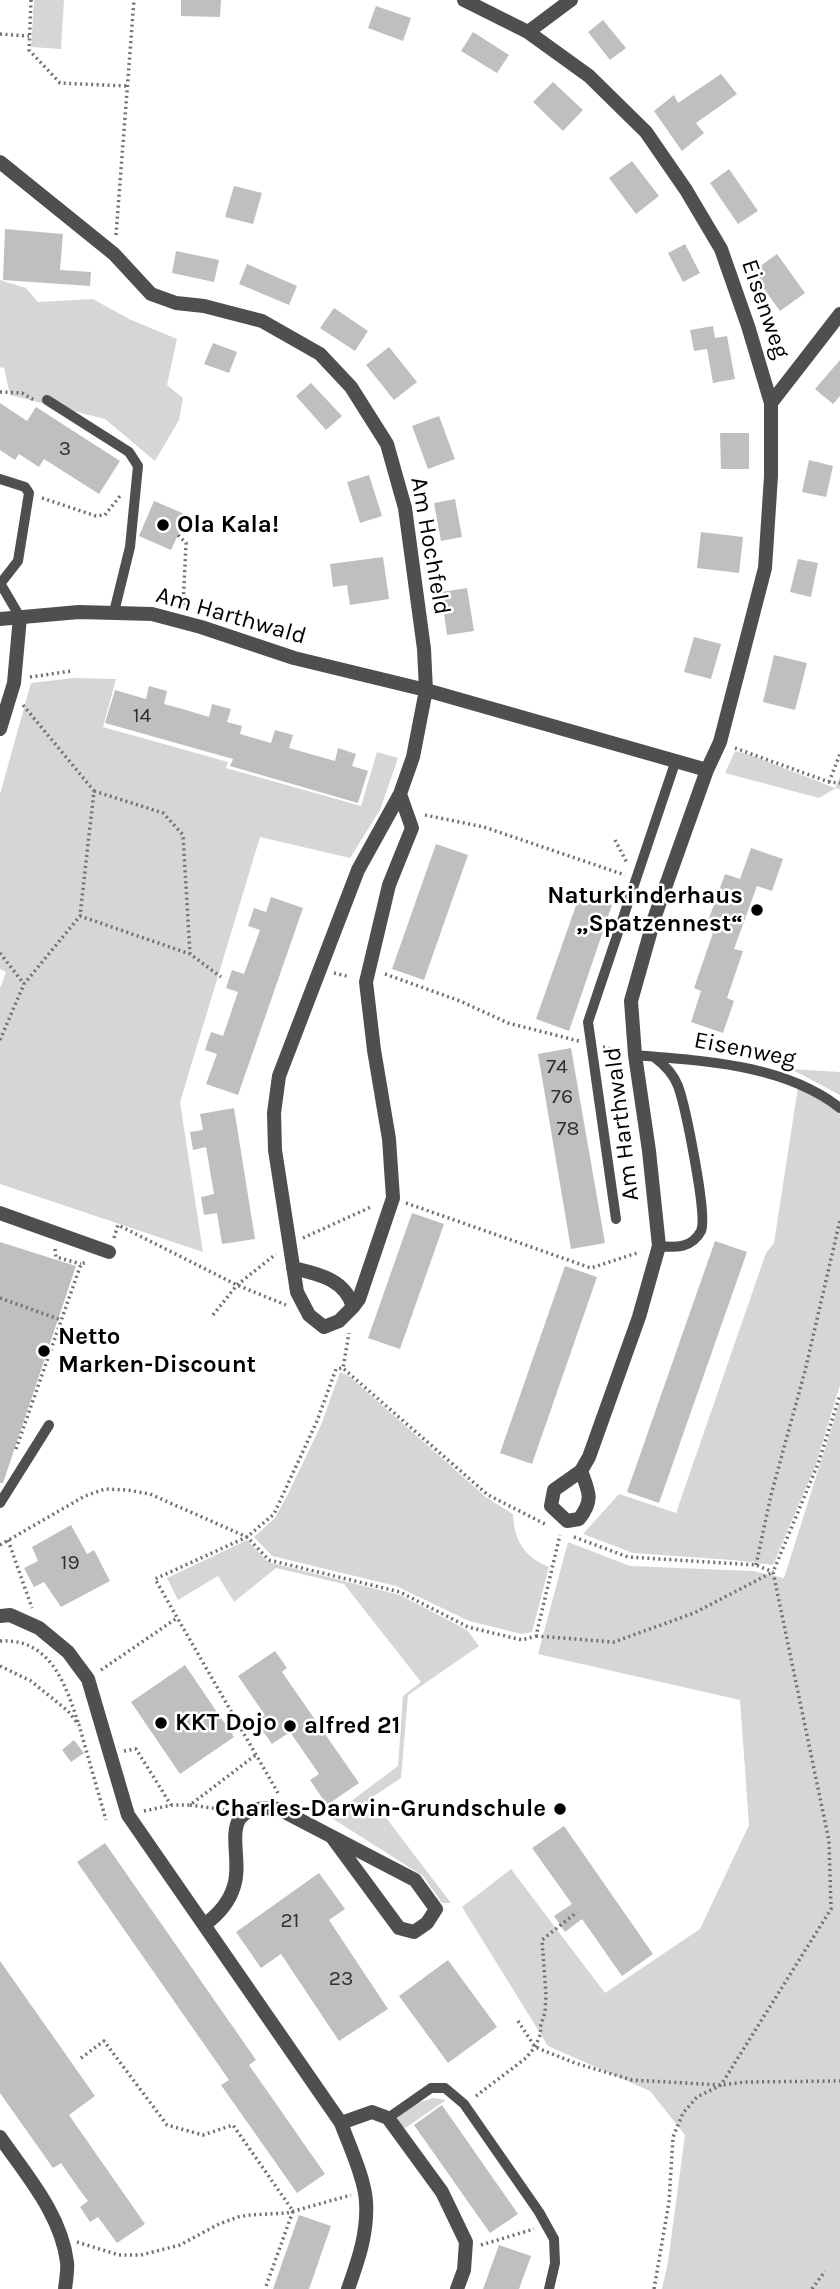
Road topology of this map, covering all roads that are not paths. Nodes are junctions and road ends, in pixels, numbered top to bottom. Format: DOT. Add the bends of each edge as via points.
graph roads {
  1 [pos="464,0"];
  2 [pos="571,0"];
  3 [pos="480,3"];
  4 [pos="528,32"];
  5 [pos="0,162"];
  6 [pos="840,314"];
  7 [pos="47,400"];
  8 [pos="771,402"];
  9 [pos="0,479"];
  10 [pos="0,584"];
  11 [pos="114,612"];
  12 [pos="20,617"];
  13 [pos="0,619"];
  14 [pos="426,690"];
  15 [pos="0,729"];
  16 [pos="720,742"];
  17 [pos="676,760"];
  18 [pos="707,771"];
  19 [pos="400,794"];
  20 [pos="635,1055"];
  21 [pos="654,1057"];
  22 [pos="840,1108"];
  23 [pos="0,1213"];
  24 [pos="616,1219"];
  25 [pos="659,1246"];
  26 [pos="109,1252"];
  27 [pos="293,1268"];
  28 [pos="353,1307"];
  29 [pos="49,1425"];
  30 [pos="581,1471"];
  31 [pos="0,1503"];
  32 [pos="0,1616"];
  33 [pos="332,1837"];
  34 [pos="204,1925"];
  35 [pos="388,2118"];
  36 [pos="341,2123"];
  37 [pos="0,2137"];
  38 [pos="65,2289"];
  39 [pos="348,2289"];
  40 [pos="457,2289"];
  41 [pos="549,2289"];
  1 -- 3 [label="street, Eisenweg"];
  2 -- 4 [label="street"];
  3 -- 4 [label="street, Eisenweg"];
  4 -- 8 [label="street, Eisenweg" via="589,76 646,132 686,190 720,249"];
  5 -- 14 [label="street, Am Hochfeld" via="114,254 151,294 262,321 320,354 351,387 387,444 405,508"];
  6 -- 8 [label="street"];
  7 -- 11 [label="lane" via="129,452 138,466 130,547"];
  8 -- 16 [label="street, Eisenweg" via="765,568"];
  9 -- 10 [label="lane" via="25,487 29,493 18,561"];
  10 -- 12 [label="lane"];
  11 -- 12 [label="street, Am Harthwald"];
  11 -- 14 [label="street, Am Harthwald" via="152,614"];
  12 -- 13 [label="street, Am Harthwald"];
  12 -- 15 [label="street" via="13,685"];
  14 -- 17 [label="street, Am Harthwald"];
  14 -- 19 [label="street" via="413,757"];
  16 -- 18 [label="street, Am Harthwald"];
  17 -- 18 [label="street, Am Harthwald"];
  17 -- 24 [label="lane" via="588,1021"];
  18 -- 20 [label="street, Am Harthwald" via="655,915 631,1001"];
  19 -- 27 [label="street" via="358,870 279,1076 275,1150"];
  19 -- 28 [label="street" via="412,828 389,885 366,982 393,1198"];
  20 -- 21 [label="lane, Eisenweg"];
  20 -- 25 [label="street, Am Harthwald"];
  21 -- 22 [label="lane, Eisenweg" via="776,1075 807,1086"];
  21 -- 25 [label="lane" via="678,1085 702,1228 694,1241 677,1248"];
  23 -- 26 [label="street"];
  25 -- 30 [label="street, Am Harthwald" via="639,1317"];
  27 -- 28 [label="street" via="333,1280"];
  27 -- 28 [label="street" via="297,1292 309,1315 324,1327 340,1321"];
  29 -- 31 [label="lane"];
  32 -- 34 [label="street" via="10,1615 39,1629 68,1652 88,1679 128,1815"];
  33 -- 33 [label="street" via="415,1880 436,1909 427,1923 414,1933 399,1928"];
  33 -- 34 [label="street" via="279,1809 262,1807 247,1812 236,1833 235,1884 220,1912"];
  34 -- 36 [label="street"];
  35 -- 36 [label="street" via="372,2112"];
  35 -- 40 [label="street" via="442,2192 466,2242"];
  35 -- 41 [label="lane" via="431,2088 445,2088 464,2104 554,2239"];
  36 -- 39 [label="street" via="366,2202 363,2248"];
  37 -- 38 [label="street" via="49,2208 62,2237"];
}
